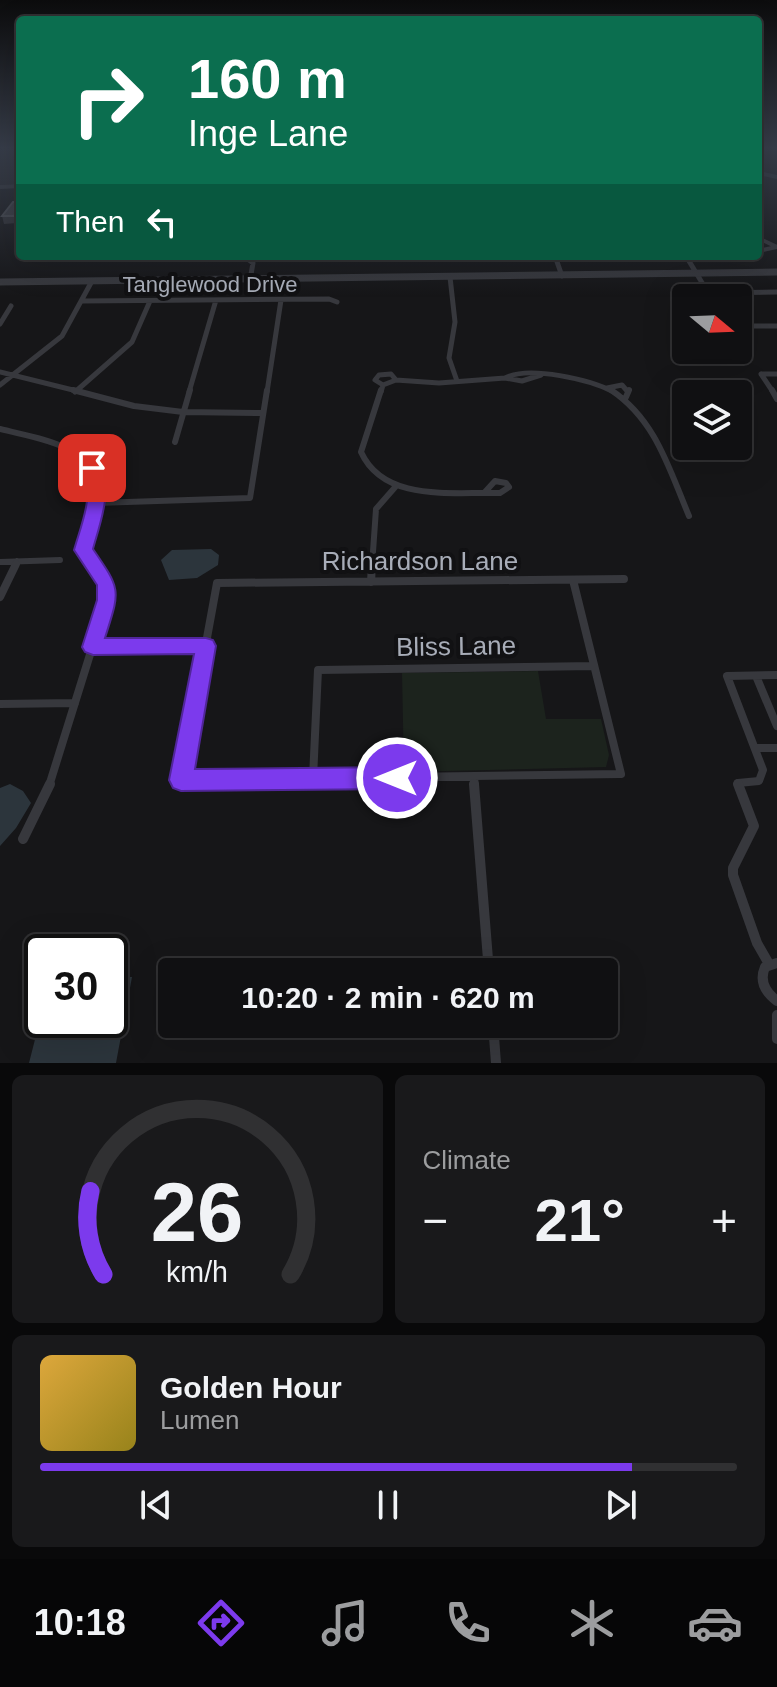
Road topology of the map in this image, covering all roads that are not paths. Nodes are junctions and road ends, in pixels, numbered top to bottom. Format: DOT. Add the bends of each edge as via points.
graph roads {
  1 [pos="249,260"];
  2 [pos="556,260"];
  3 [pos="688,260"];
  4 [pos="777,272"];
  5 [pos="696,273"];
  6 [pos="562,276"];
  7 [pos="450,277"];
  8 [pos="250,280"];
  9 [pos="92,281"];
  10 [pos="0,282"];
  11 [pos="703,284"];
  12 [pos="777,292"];
  13 [pos="752,293"];
  14 [pos="216,300"];
  15 [pos="281,300"];
  16 [pos="82,301"];
  17 [pos="150,301"];
  18 [pos="337,302"];
  19 [pos="11,306"];
  20 [pos="0,324"];
  21 [pos="752,326"];
  22 [pos="777,326"];
  23 [pos="0,372"];
  24 [pos="777,374"];
  25 [pos="13,375"];
  26 [pos="457,381"];
  27 [pos="0,385"];
  28 [pos="75,392"];
  29 [pos="777,399"];
  30 [pos="183,412"];
  31 [pos="262,413"];
  32 [pos="0,429"];
  33 [pos="175,442"];
  34 [pos="397,485"];
  35 [pos="484,493"];
  36 [pos="96,503"];
  37 [pos="689,516"];
  38 [pos="60,560"];
  39 [pos="17,561"];
  40 [pos="0,562"];
  41 [pos="624,579"];
  42 [pos="573,580"];
  43 [pos="371,582"];
  44 [pos="0,597"];
  45 [pos="206,646"];
  46 [pos="93,647"];
  47 [pos="594,666"];
  48 [pos="777,675"];
  49 [pos="756,676"];
  50 [pos="75,703"];
  51 [pos="0,704"];
  52 [pos="777,726"];
  53 [pos="755,748"];
  54 [pos="777,748"];
  55 [pos="313,778"];
  56 [pos="474,778"];
  57 [pos="23,839"];
  58 [pos="488,958"];
  59 [pos="773,964"];
  60 [pos="777,1001"];
  61 [pos="777,1015"];
  62 [pos="494,1038"];
  63 [pos="777,1039"];
  64 [pos="496,1063"];
  1 -- 8 [label="street"];
  2 -- 6 [label="street"];
  3 -- 5 [label="street"];
  4 -- 5 [label="street"];
  5 -- 6 [label="street"];
  5 -- 11 [label="street"];
  6 -- 7 [label="street"];
  7 -- 8 [label="street"];
  7 -- 26 [label="street" via="455,322 449,358"];
  8 -- 9 [label="street"];
  9 -- 10 [label="street"];
  9 -- 16 [label="street"];
  12 -- 13 [label="street"];
  14 -- 15 [label="street, Tanglewood Drive"];
  14 -- 17 [label="street, Tanglewood Drive"];
  14 -- 30 [label="street"];
  15 -- 18 [label="street, Tanglewood Drive"];
  15 -- 31 [label="street"];
  16 -- 17 [label="street, Tanglewood Drive"];
  16 -- 25 [label="street" via="57,341"];
  17 -- 28 [label="street" via="128,346"];
  19 -- 20 [label="street"];
  21 -- 22 [label="street"];
  23 -- 25 [label="street"];
  24 -- 29 [label="street" via="761,374"];
  25 -- 27 [label="street"];
  25 -- 28 [label="street"];
  26 -- 34 [label="street" via="396,380 383,385 361,452 368,466"];
  26 -- 37 [label="street" via="530,381 541,375 579,380 626,397 648,421"];
  28 -- 30 [label="street"];
  30 -- 31 [label="street"];
  30 -- 33 [label="street"];
  31 -- 36 [label="street" via="250,498"];
  32 -- 36 [label="street" via="84,459 96,479"];
  34 -- 35 [label="street" via="423,492"];
  34 -- 43 [label="street" via="373,519"];
  36 -- 46 [label="street" via="83,550 107,584 107,600"];
  38 -- 39 [label="street"];
  39 -- 40 [label="street"];
  39 -- 44 [label="street"];
  41 -- 42 [label="street, Richardson Lane"];
  42 -- 43 [label="street, Richardson Lane"];
  42 -- 47 [label="street"];
  43 -- 45 [label="street, Richardson Lane" via="217,583"];
  45 -- 46 [label="street"];
  45 -- 55 [label="street" via="181,780"];
  46 -- 50 [label="street"];
  47 -- 55 [label="street, Bliss Lane" via="318,670"];
  47 -- 56 [label="street" via="621,774"];
  48 -- 49 [label="street"];
  49 -- 52 [label="street"];
  49 -- 53 [label="street" via="727,676"];
  50 -- 51 [label="street"];
  50 -- 57 [label="street" via="45,798"];
  53 -- 54 [label="street"];
  53 -- 59 [label="street" via="762,777 738,783 754,826 733,875 757,943"];
  55 -- 56 [label="street"];
  56 -- 58 [label="street"];
  59 -- 60 [label="street" via="762,971 762,982"];
  61 -- 63 [label="street"];
  62 -- 64 [label="street"];
}
